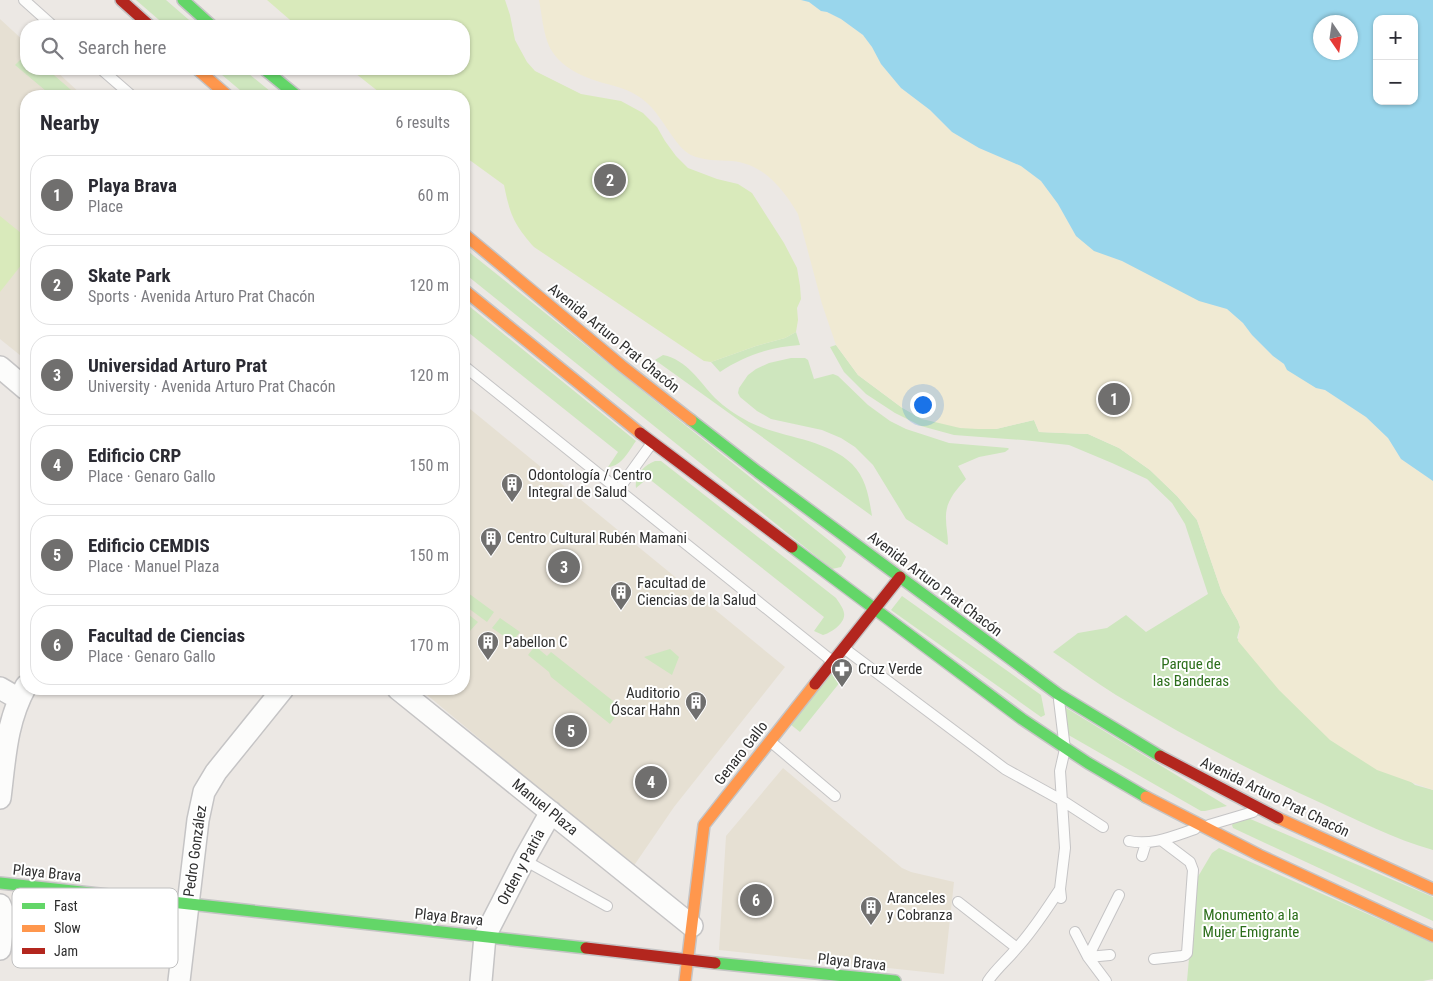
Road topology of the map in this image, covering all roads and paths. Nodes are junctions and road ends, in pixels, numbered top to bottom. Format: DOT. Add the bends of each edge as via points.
graph roads {
  1 [pos="24,0"];
  2 [pos="121,0"];
  3 [pos="182,0"];
  4 [pos="46,20"];
  5 [pos="143,20"];
  6 [pos="205,20"];
  7 [pos="108,75"];
  8 [pos="202,75"];
  9 [pos="271,75"];
  10 [pos="125,90"];
  11 [pos="213,90"];
  12 [pos="290,90"];
  13 [pos="470,239"];
  14 [pos="470,295"];
  15 [pos="1,370"];
  16 [pos="470,371"];
  17 [pos="20,384"];
  18 [pos="652,442"];
  19 [pos="618,490"];
  20 [pos="900,577"];
  21 [pos="874,609"];
  22 [pos="843,648"];
  23 [pos="832,662"];
  24 [pos="0,688"];
  25 [pos="20,692"];
  26 [pos="1058,694"];
  27 [pos="22,695"];
  28 [pos="279,695"];
  29 [pos="405,695"];
  30 [pos="770,741"];
  31 [pos="1065,749"];
  32 [pos="835,796"];
  33 [pos="0,798"];
  34 [pos="1063,800"];
  35 [pos="1261,809"];
  36 [pos="551,812"];
  37 [pos="1103,827"];
  38 [pos="1202,827"];
  39 [pos="1161,840"];
  40 [pos="1130,841"];
  41 [pos="1146,843"];
  42 [pos="1142,856"];
  43 [pos="524,860"];
  44 [pos="0,883"];
  45 [pos="45,888"];
  46 [pos="1433,888"];
  47 [pos="1118,894"];
  48 [pos="958,902"];
  49 [pos="178,903"];
  50 [pos="187,904"];
  51 [pos="0,906"];
  52 [pos="607,906"];
  53 [pos="692,926"];
  54 [pos="1075,932"];
  55 [pos="485,936"];
  56 [pos="1433,936"];
  57 [pos="1017,948"];
  58 [pos="0,949"];
  59 [pos="1110,955"];
  60 [pos="1088,958"];
  61 [pos="1154,959"];
  62 [pos="688,960"];
  63 [pos="178,981"];
  64 [pos="481,981"];
  65 [pos="685,981"];
  66 [pos="888,981"];
  67 [pos="895,981"];
  68 [pos="988,981"];
  69 [pos="1106,981"];
  1 -- 4 [label="lane"];
  2 -- 5 [label="main road"];
  3 -- 6 [label="main road"];
  7 -- 10 [label="lane"];
  8 -- 11 [label="main road"];
  9 -- 12 [label="main road"];
  13 -- 20 [label="main road, Avenida Arturo Prat Chacón" via="622,366"];
  14 -- 18 [label="main road"];
  15 -- 17 [label="street"];
  16 -- 19 [label="lane"];
  18 -- 19 [label="lane"];
  18 -- 21 [label="main road"];
  19 -- 23 [label="lane"];
  20 -- 21 [label="main road, Genaro Gallo"];
  20 -- 26 [label="main road, Avenida Arturo Prat Chacón"];
  21 -- 22 [label="main road, Genaro Gallo"];
  21 -- 31 [label="main road"];
  22 -- 23 [label="main road, Genaro Gallo"];
  22 -- 34 [label="lane" via="1005,770"];
  23 -- 30 [label="main road, Genaro Gallo"];
  24 -- 25 [label="street"];
  26 -- 31 [label="lane"];
  26 -- 35 [label="main road, Avenida Arturo Prat Chacón" via="1181,768"];
  27 -- 33 [label="street" via="8,732"];
  28 -- 50 [label="street, Pedro González" via="216,772 204,792"];
  29 -- 36 [label="street, Manuel Plaza"];
  30 -- 32 [label="lane"];
  30 -- 53 [label="main road, Genaro Gallo" via="704,825"];
  31 -- 34 [label="lane" via="1060,771"];
  31 -- 38 [label="main road"];
  34 -- 37 [label="lane"];
  34 -- 57 [label="lane" via="1065,848 1061,894"];
  35 -- 38 [label="lane"];
  35 -- 46 [label="main road, Avenida Arturo Prat Chacón"];
  36 -- 43 [label="street, Orden y Patria"];
  36 -- 53 [label="street, Manuel Plaza"];
  38 -- 39 [label="lane"];
  38 -- 56 [label="main road"];
  39 -- 41 [label="lane"];
  39 -- 61 [label="lane" via="1190,862 1193,870 1187,953 1185,956"];
  40 -- 41 [label="lane"];
  41 -- 42 [label="lane"];
  43 -- 52 [label="lane"];
  43 -- 55 [label="street, Orden y Patria"];
  44 -- 45 [label="main road, Playa Brava"];
  47 -- 60 [label="lane"];
  48 -- 57 [label="lane"];
  49 -- 50 [label="main road, Playa Brava"];
  50 -- 55 [label="main road, Playa Brava"];
  50 -- 63 [label="street, Pedro González"];
  51 -- 58 [label="street" via="4,915"];
  53 -- 62 [label="main road, Genaro Gallo"];
  54 -- 60 [label="lane"];
  55 -- 62 [label="main road, Playa Brava"];
  55 -- 64 [label="street, Orden y Patria"];
  57 -- 68 [label="lane"];
  59 -- 60 [label="lane"];
  60 -- 69 [label="lane"];
  62 -- 65 [label="main road, Genaro Gallo"];
  62 -- 66 [label="main road, Playa Brava"];
  66 -- 67 [label="main road, Playa Brava"];
}
